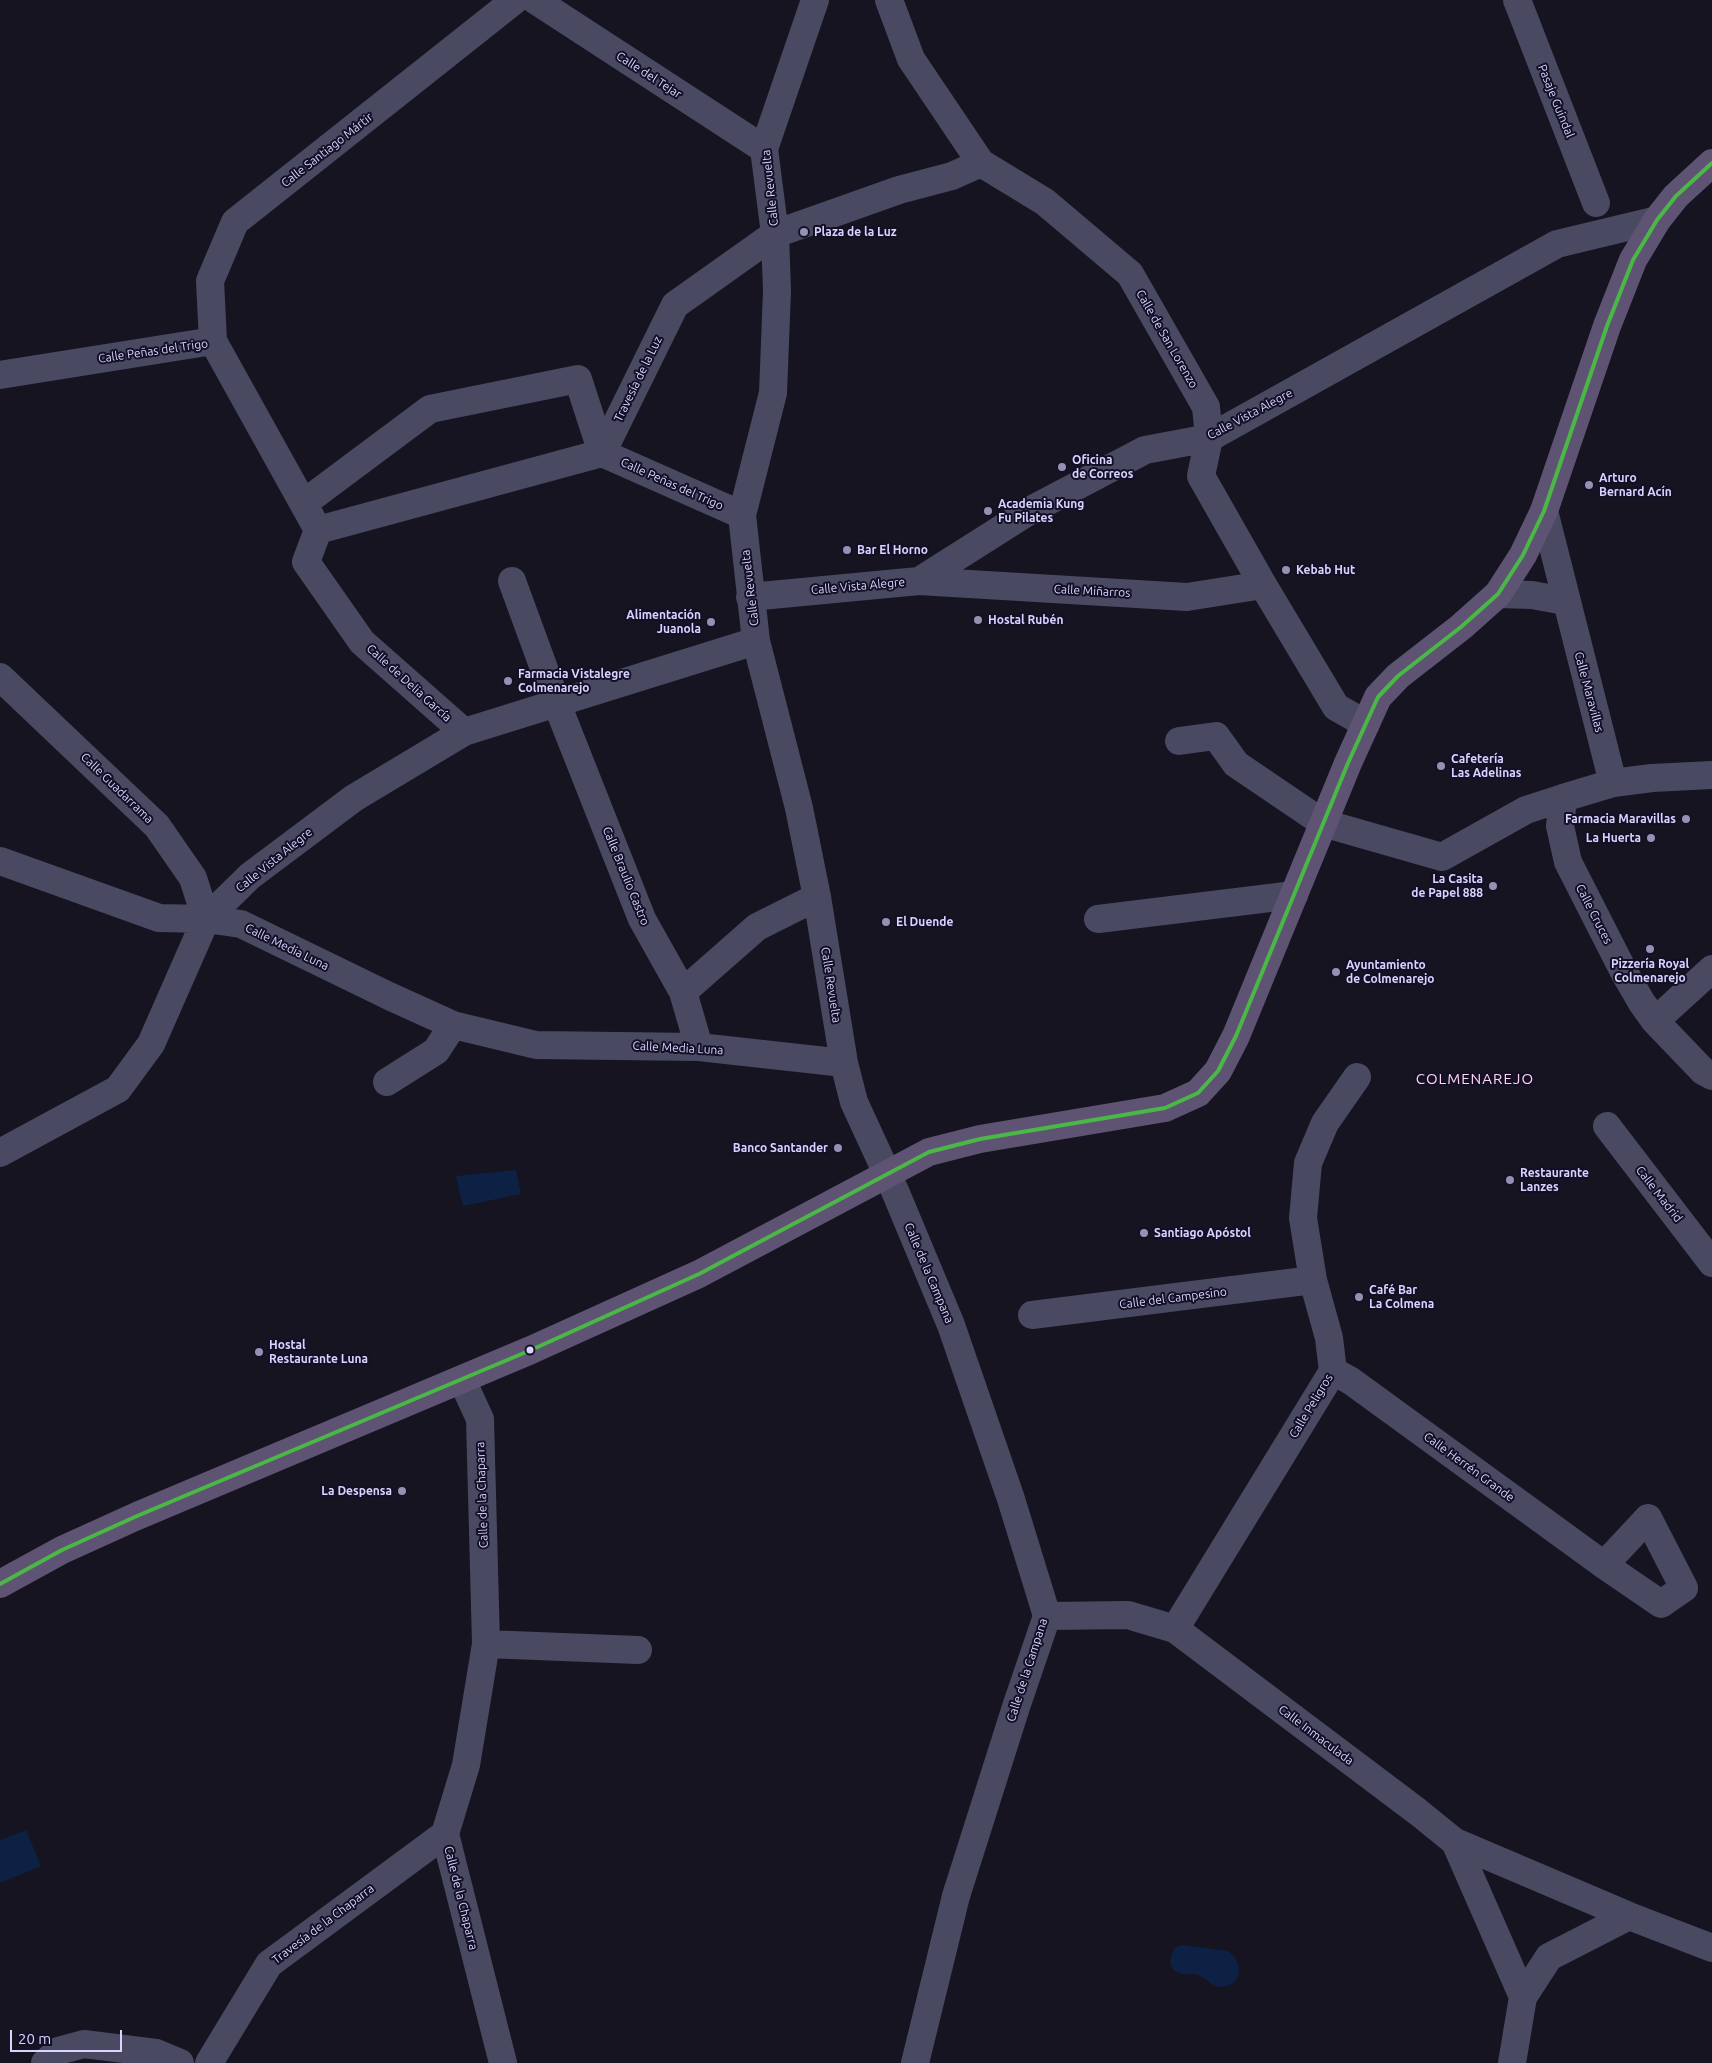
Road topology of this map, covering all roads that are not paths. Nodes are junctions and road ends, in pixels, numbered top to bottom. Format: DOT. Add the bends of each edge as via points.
graph roads {
  1 [pos="515,0"];
  2 [pos="535,0"];
  3 [pos="815,0"];
  4 [pos="889,0"];
  5 [pos="1516,0"];
  6 [pos="764,149"];
  7 [pos="981,162"];
  8 [pos="1712,163"];
  9 [pos="1596,203"];
  10 [pos="1657,220"];
  11 [pos="775,234"];
  12 [pos="213,341"];
  13 [pos="0,375"];
  14 [pos="1209,438"];
  15 [pos="602,453"];
  16 [pos="304,502"];
  17 [pos="1544,511"];
  18 [pos="742,515"];
  19 [pos="318,530"];
  20 [pos="512,581"];
  21 [pos="919,581"];
  22 [pos="1263,585"];
  23 [pos="1498,594"];
  24 [pos="750,597"];
  25 [pos="1565,601"];
  26 [pos="756,641"];
  27 [pos="0,677"];
  28 [pos="557,704"];
  29 [pos="1366,724"];
  30 [pos="464,732"];
  31 [pos="1179,740"];
  32 [pos="1712,775"];
  33 [pos="1613,783"];
  34 [pos="1563,798"];
  35 [pos="1323,823"];
  36 [pos="0,861"];
  37 [pos="1294,895"];
  38 [pos="817,897"];
  39 [pos="206,919"];
  40 [pos="1098,919"];
  41 [pos="1712,969"];
  42 [pos="683,992"];
  43 [pos="1655,1021"];
  44 [pos="453,1025"];
  45 [pos="699,1047"];
  46 [pos="844,1063"];
  47 [pos="1357,1077"];
  48 [pos="1709,1080"];
  49 [pos="387,1082"];
  50 [pos="1607,1126"];
  51 [pos="0,1153"];
  52 [pos="886,1173"];
  53 [pos="1712,1263"];
  54 [pos="1314,1280"];
  55 [pos="1032,1315"];
  56 [pos="1333,1371"];
  57 [pos="462,1380"];
  58 [pos="1604,1565"];
  59 [pos="0,1584"];
  60 [pos="1047,1616"];
  61 [pos="1175,1629"];
  62 [pos="486,1644"];
  63 [pos="638,1650"];
  64 [pos="445,1834"];
  65 [pos="1455,1842"];
  66 [pos="1630,1916"];
  67 [pos="1709,1943"];
  68 [pos="1523,1996"];
  69 [pos="45,2063"];
  70 [pos="180,2063"];
  71 [pos="209,2063"];
  72 [pos="503,2063"];
  73 [pos="915,2063"];
  74 [pos="1512,2063"];
  1 -- 12 [label="street, Calle Santiago Mártir" via="235,222 210,281"];
  2 -- 6 [label="street, Calle del Tejar"];
  3 -- 6 [label="street, Calle Revuelta"];
  4 -- 7 [label="street, Calle de San Lorenzo" via="911,60"];
  5 -- 9 [label="street, Pasaje Guindal"];
  6 -- 11 [label="street, Calle Revuelta"];
  7 -- 11 [label="street" via="952,176 898,190"];
  7 -- 14 [label="street, Calle de San Lorenzo" via="1045,202 1130,274 1206,407"];
  8 -- 10 [label="main road" via="1676,196"];
  10 -- 14 [label="street, Calle Vista Alegre" via="1557,244"];
  10 -- 17 [label="main road" via="1632,260"];
  11 -- 15 [label="street, Travesía de la Luz" via="674,305"];
  11 -- 18 [label="street, Calle Revuelta" via="777,290 773,393"];
  12 -- 13 [label="street, Calle Peñas del Trigo"];
  12 -- 16 [label="street, Calle Peñas del Trigo"];
  14 -- 21 [label="street, Calle Vista Alegre" via="1145,450 1031,510"];
  14 -- 22 [label="street, Calle de San Lorenzo" via="1201,476"];
  15 -- 16 [label="street" via="578,378 430,409"];
  15 -- 18 [label="street, Calle Peñas del Trigo"];
  15 -- 19 [label="street"];
  16 -- 19 [label="street, Calle Peñas del Trigo"];
  17 -- 23 [label="main road" via="1523,555"];
  17 -- 25 [label="street, Calle Maravillas"];
  18 -- 24 [label="street, Calle Revuelta"];
  19 -- 30 [label="street, Calle de Delia García" via="306,562 362,642"];
  20 -- 28 [label="street"];
  21 -- 22 [label="street, Calle Miñarros" via="1187,597"];
  21 -- 24 [label="street, Calle Vista Alegre"];
  22 -- 29 [label="street, Calle de San Lorenzo" via="1336,707"];
  23 -- 25 [label="street" via="1532,594"];
  23 -- 29 [label="main road" via="1398,676 1378,698"];
  24 -- 26 [label="street, Calle Revuelta"];
  25 -- 33 [label="street, Calle Maravillas"];
  26 -- 28 [label="street, Calle Vista Alegre"];
  26 -- 38 [label="street, Calle Revuelta" via="799,808"];
  27 -- 39 [label="street, Calle Guadarrama" via="157,826 193,878"];
  28 -- 30 [label="street, Calle Vista Alegre"];
  28 -- 42 [label="street, Calle Braulio Castro" via="642,919"];
  29 -- 35 [label="main road"];
  30 -- 39 [label="street, Calle Vista Alegre" via="354,798 250,876"];
  31 -- 35 [label="street" via="1216,736 1236,764"];
  32 -- 33 [label="street"];
  33 -- 34 [label="street"];
  34 -- 35 [label="street" via="1526,810 1442,857"];
  34 -- 43 [label="street, Calle Cruces" via="1560,826 1568,862 1624,972"];
  35 -- 37 [label="main road"];
  36 -- 39 [label="street, Calle Media Luna" via="158,918"];
  37 -- 40 [label="street"];
  37 -- 52 [label="main road" via="1236,1036 1218,1071 1198,1093 1166,1108 980,1139 929,1152"];
  38 -- 42 [label="street" via="757,927"];
  38 -- 46 [label="street, Calle Revuelta"];
  39 -- 44 [label="street, Calle Media Luna" via="241,924"];
  39 -- 51 [label="street, Calle Vista Alegre" via="151,1044 118,1088"];
  41 -- 43 [label="street"];
  42 -- 45 [label="street, Calle Braulio Castro"];
  43 -- 48 [label="street, Calle Cruces"];
  44 -- 45 [label="street, Calle Media Luna" via="536,1045"];
  44 -- 49 [label="street" via="436,1051"];
  45 -- 46 [label="street, Calle Media Luna"];
  46 -- 52 [label="street, Calle Revuelta" via="854,1102"];
  47 -- 54 [label="street, Calle Peligros" via="1325,1123 1308,1163 1303,1218"];
  50 -- 53 [label="street, Calle Madrid"];
  52 -- 57 [label="main road" via="698,1274"];
  52 -- 60 [label="street, Calle de la Campana" via="951,1325"];
  54 -- 55 [label="street, Calle del Campesino"];
  54 -- 56 [label="street, Calle Peligros" via="1329,1338"];
  56 -- 58 [label="street, Calle Herrén Grande"];
  56 -- 61 [label="street, Calle Peligros"];
  57 -- 59 [label="main road" via="137,1516 62,1550"];
  57 -- 62 [label="street, Calle de la Chaparra" via="480,1419"];
  60 -- 61 [label="street" via="1128,1615"];
  60 -- 73 [label="street, Calle de la Campana" via="956,1896"];
  61 -- 65 [label="street, Calle Inmaculada"];
  62 -- 63 [label="street"];
  62 -- 64 [label="street, Calle de la Chaparra" via="466,1764"];
  64 -- 71 [label="street, Travesía de la Chaparra" via="269,1964"];
  64 -- 72 [label="street, Calle de la Chaparra"];
  65 -- 66 [label="street, Calle Inmaculada"];
  65 -- 68 [label="street, Calle Inmaculada"];
  66 -- 67 [label="street, Calle Inmaculada"];
  66 -- 68 [label="street" via="1549,1957"];
  68 -- 74 [label="street"];
  69 -- 70 [label="street" via="58,2051 84,2044 156,2053"];
}
